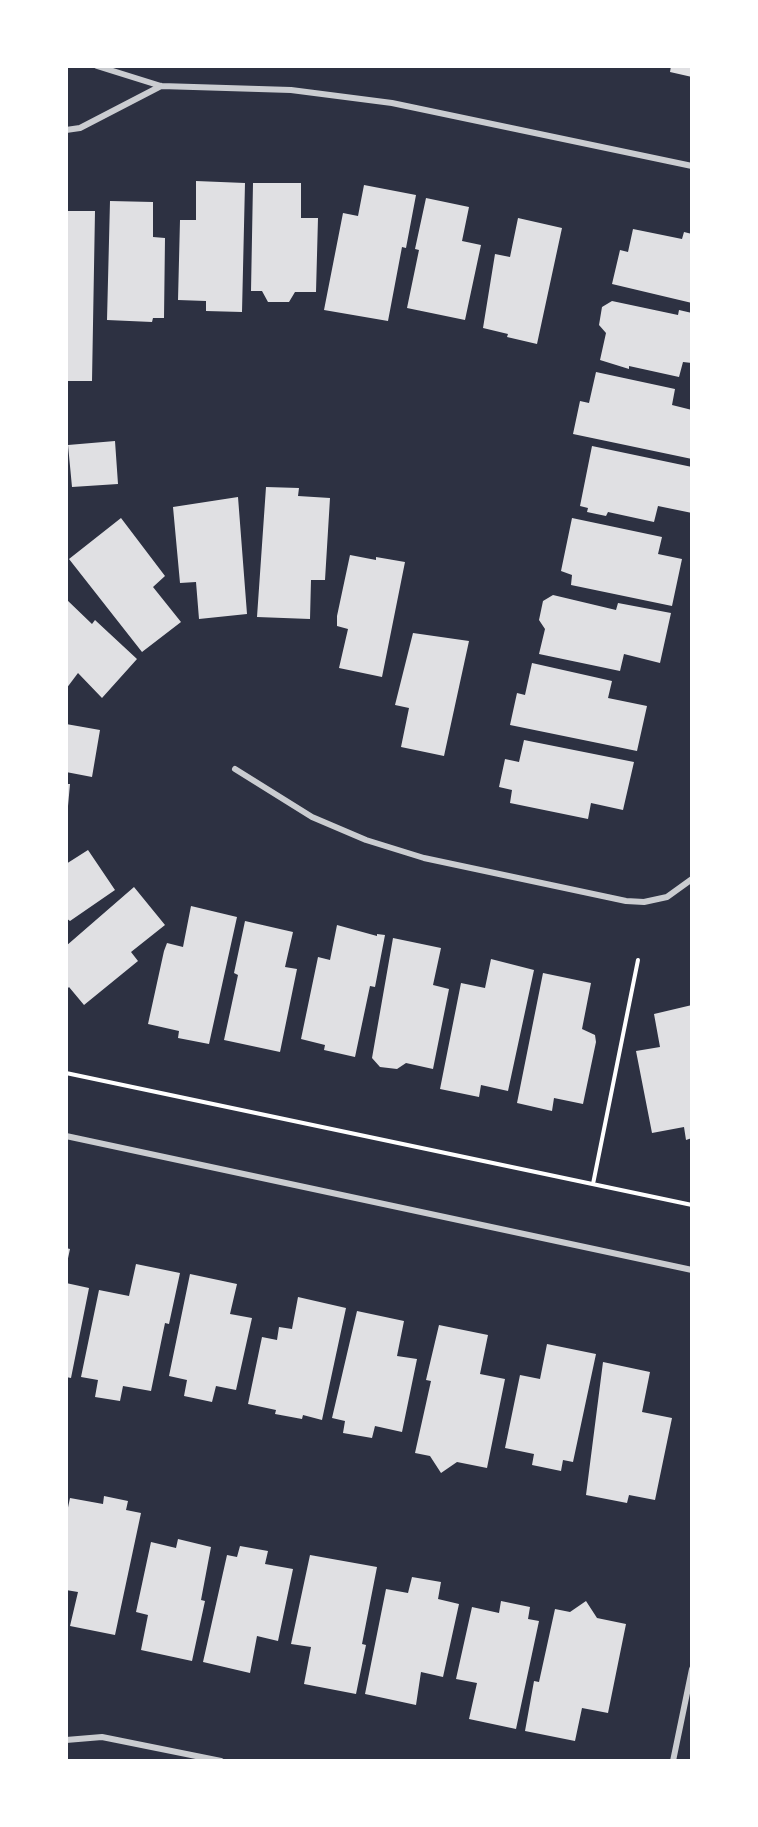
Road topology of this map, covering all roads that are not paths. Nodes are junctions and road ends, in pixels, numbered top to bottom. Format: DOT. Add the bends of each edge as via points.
graph roads {
  1 [pos="97,66"];
  2 [pos="161,86"];
  3 [pos="66,130"];
  4 [pos="692,166"];
  5 [pos="235,769"];
  6 [pos="692,879"];
  7 [pos="66,1136"];
  8 [pos="692,1270"];
  9 [pos="692,1669"];
  10 [pos="66,1740"];
  11 [pos="221,1761"];
  12 [pos="673,1761"];
  1 -- 2 [label="street"];
  2 -- 3 [label="street" via="80,128"];
  2 -- 4 [label="street" via="248,87 363,98"];
  5 -- 6 [label="street" via="312,817 366,840 424,858 626,901 667,897"];
  7 -- 8 [label="street"];
  9 -- 12 [label="street"];
  10 -- 11 [label="street" via="102,1737"];
}
